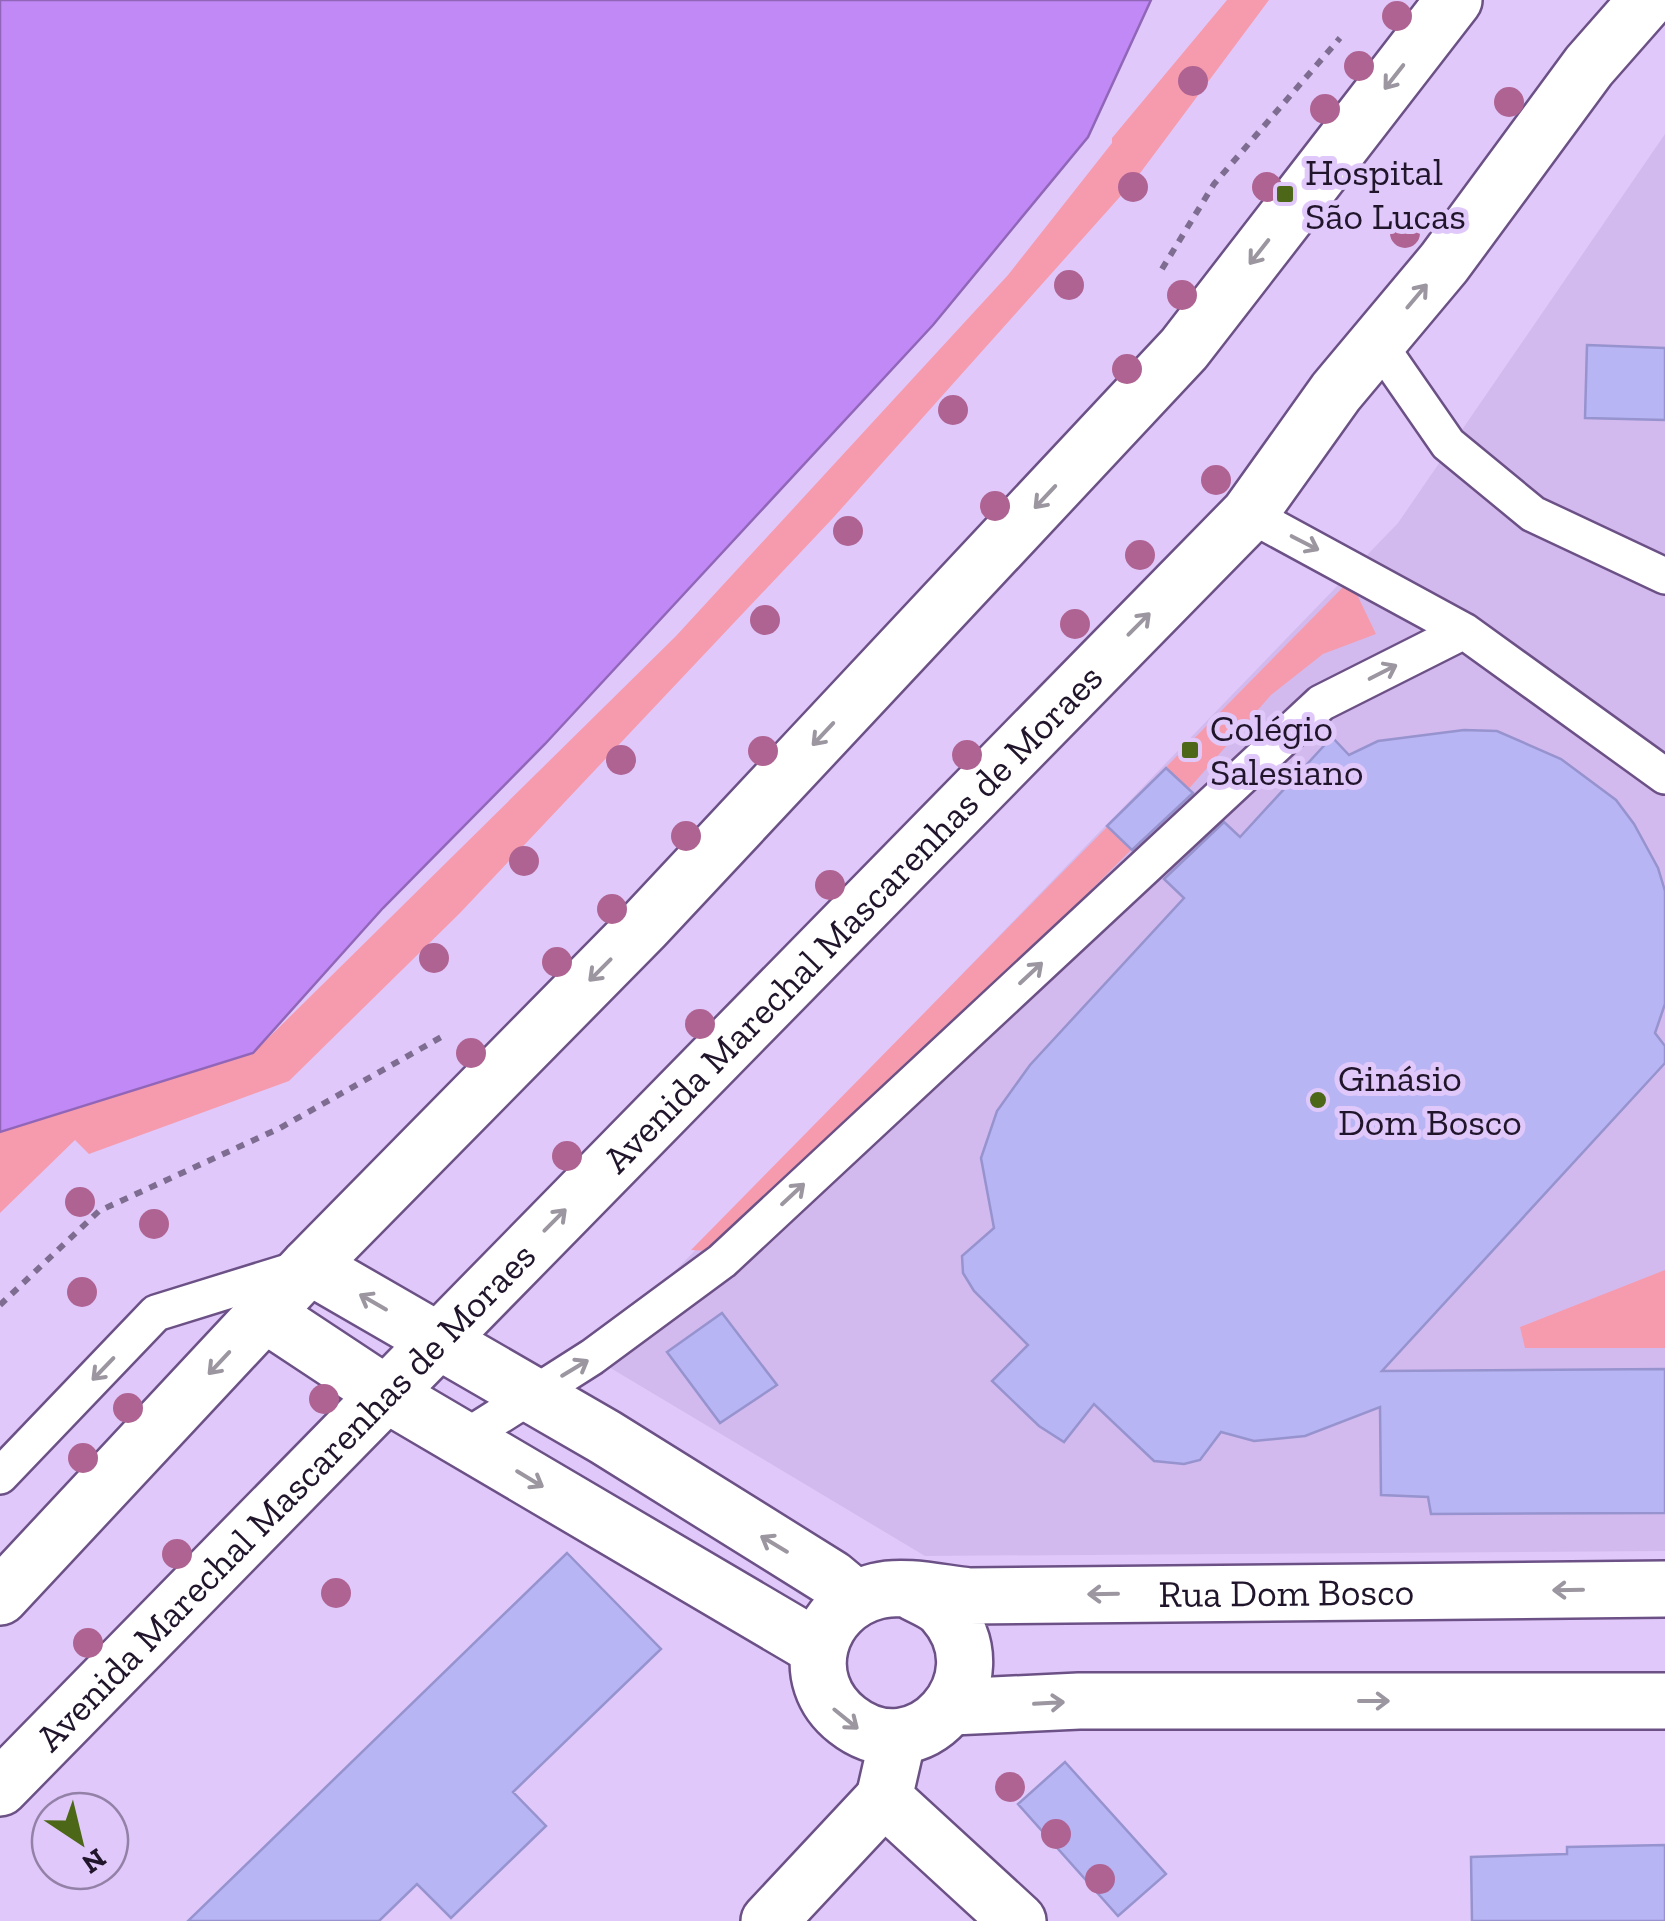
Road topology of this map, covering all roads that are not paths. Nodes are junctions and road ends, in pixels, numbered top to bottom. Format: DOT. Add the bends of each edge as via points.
graph roads {
  1 [pos="1454,0"];
  2 [pos="1648,16"];
  3 [pos="1378,343"];
  4 [pos="1248,514"];
  5 [pos="1665,576"];
  6 [pos="1464,632"];
  7 [pos="1665,776"];
  8 [pos="309,1266"];
  9 [pos="266,1314"];
  10 [pos="437,1338"];
  11 [pos="386,1394"];
  12 [pos="532,1394"];
  13 [pos="463,1439"];
  14 [pos="0,1476"];
  15 [pos="1665,1589"];
  16 [pos="911,1591"];
  17 [pos="0,1597"];
  18 [pos="855,1598"];
  19 [pos="816,1647"];
  20 [pos="1665,1701"];
  21 [pos="952,1707"];
  22 [pos="898,1737"];
  23 [pos="0,1788"];
  24 [pos="884,1798"];
  25 [pos="769,1921"];
  26 [pos="1018,1921"];
  1 -- 8 [label="main road, one-way" via="1184,349 644,927"];
  3 -- 2 [label="main road, Avenida Marechal Mascarenhas de Moraes, one-way" via="1589,66"];
  3 -- 4 [label="main road, Avenida Marechal Mascarenhas de Moraes"];
  3 -- 5 [label="lane" via="1448,444 1533,514"];
  4 -- 6 [label="lane, one-way"];
  10 -- 4 [label="main road, Avenida Marechal Mascarenhas de Moraes, one-way"];
  6 -- 7 [label="lane"];
  12 -- 6 [label="lane, one-way" via="722,1261 1322,703"];
  8 -- 9 [label="main road"];
  10 -- 8 [label="main road, one-way"];
  8 -- 14 [label="lane, one-way" via="156,1314"];
  9 -- 11 [label="main road"];
  9 -- 17 [label="main road, one-way"];
  10 -- 11 [label="main road, Avenida Marechal Mascarenhas de Moraes"];
  10 -- 12 [label="main road"];
  11 -- 13 [label="main road"];
  11 -- 23 [label="main road, Avenida Marechal Mascarenhas de Moraes"];
  12 -- 13 [label="lane"];
  18 -- 12 [label="main road, one-way"];
  13 -- 19 [label="main road, one-way"];
  15 -- 16 [label="main road, Rua Dom Bosco, one-way" via="969,1596"];
  16 -- 18 [label="main road"];
  16 -- 21 [label="main road" via="942,1608 962,1638 965,1674"];
  18 -- 19 [label="main road"];
  19 -- 22 [label="main road, one-way" via="818,1676 834,1710 862,1732"];
  21 -- 20 [label="main road, one-way"];
  21 -- 22 [label="main road" via="928,1728"];
  22 -- 24 [label="main road"];
  24 -- 25 [label="main road"];
  24 -- 26 [label="main road"];
}
